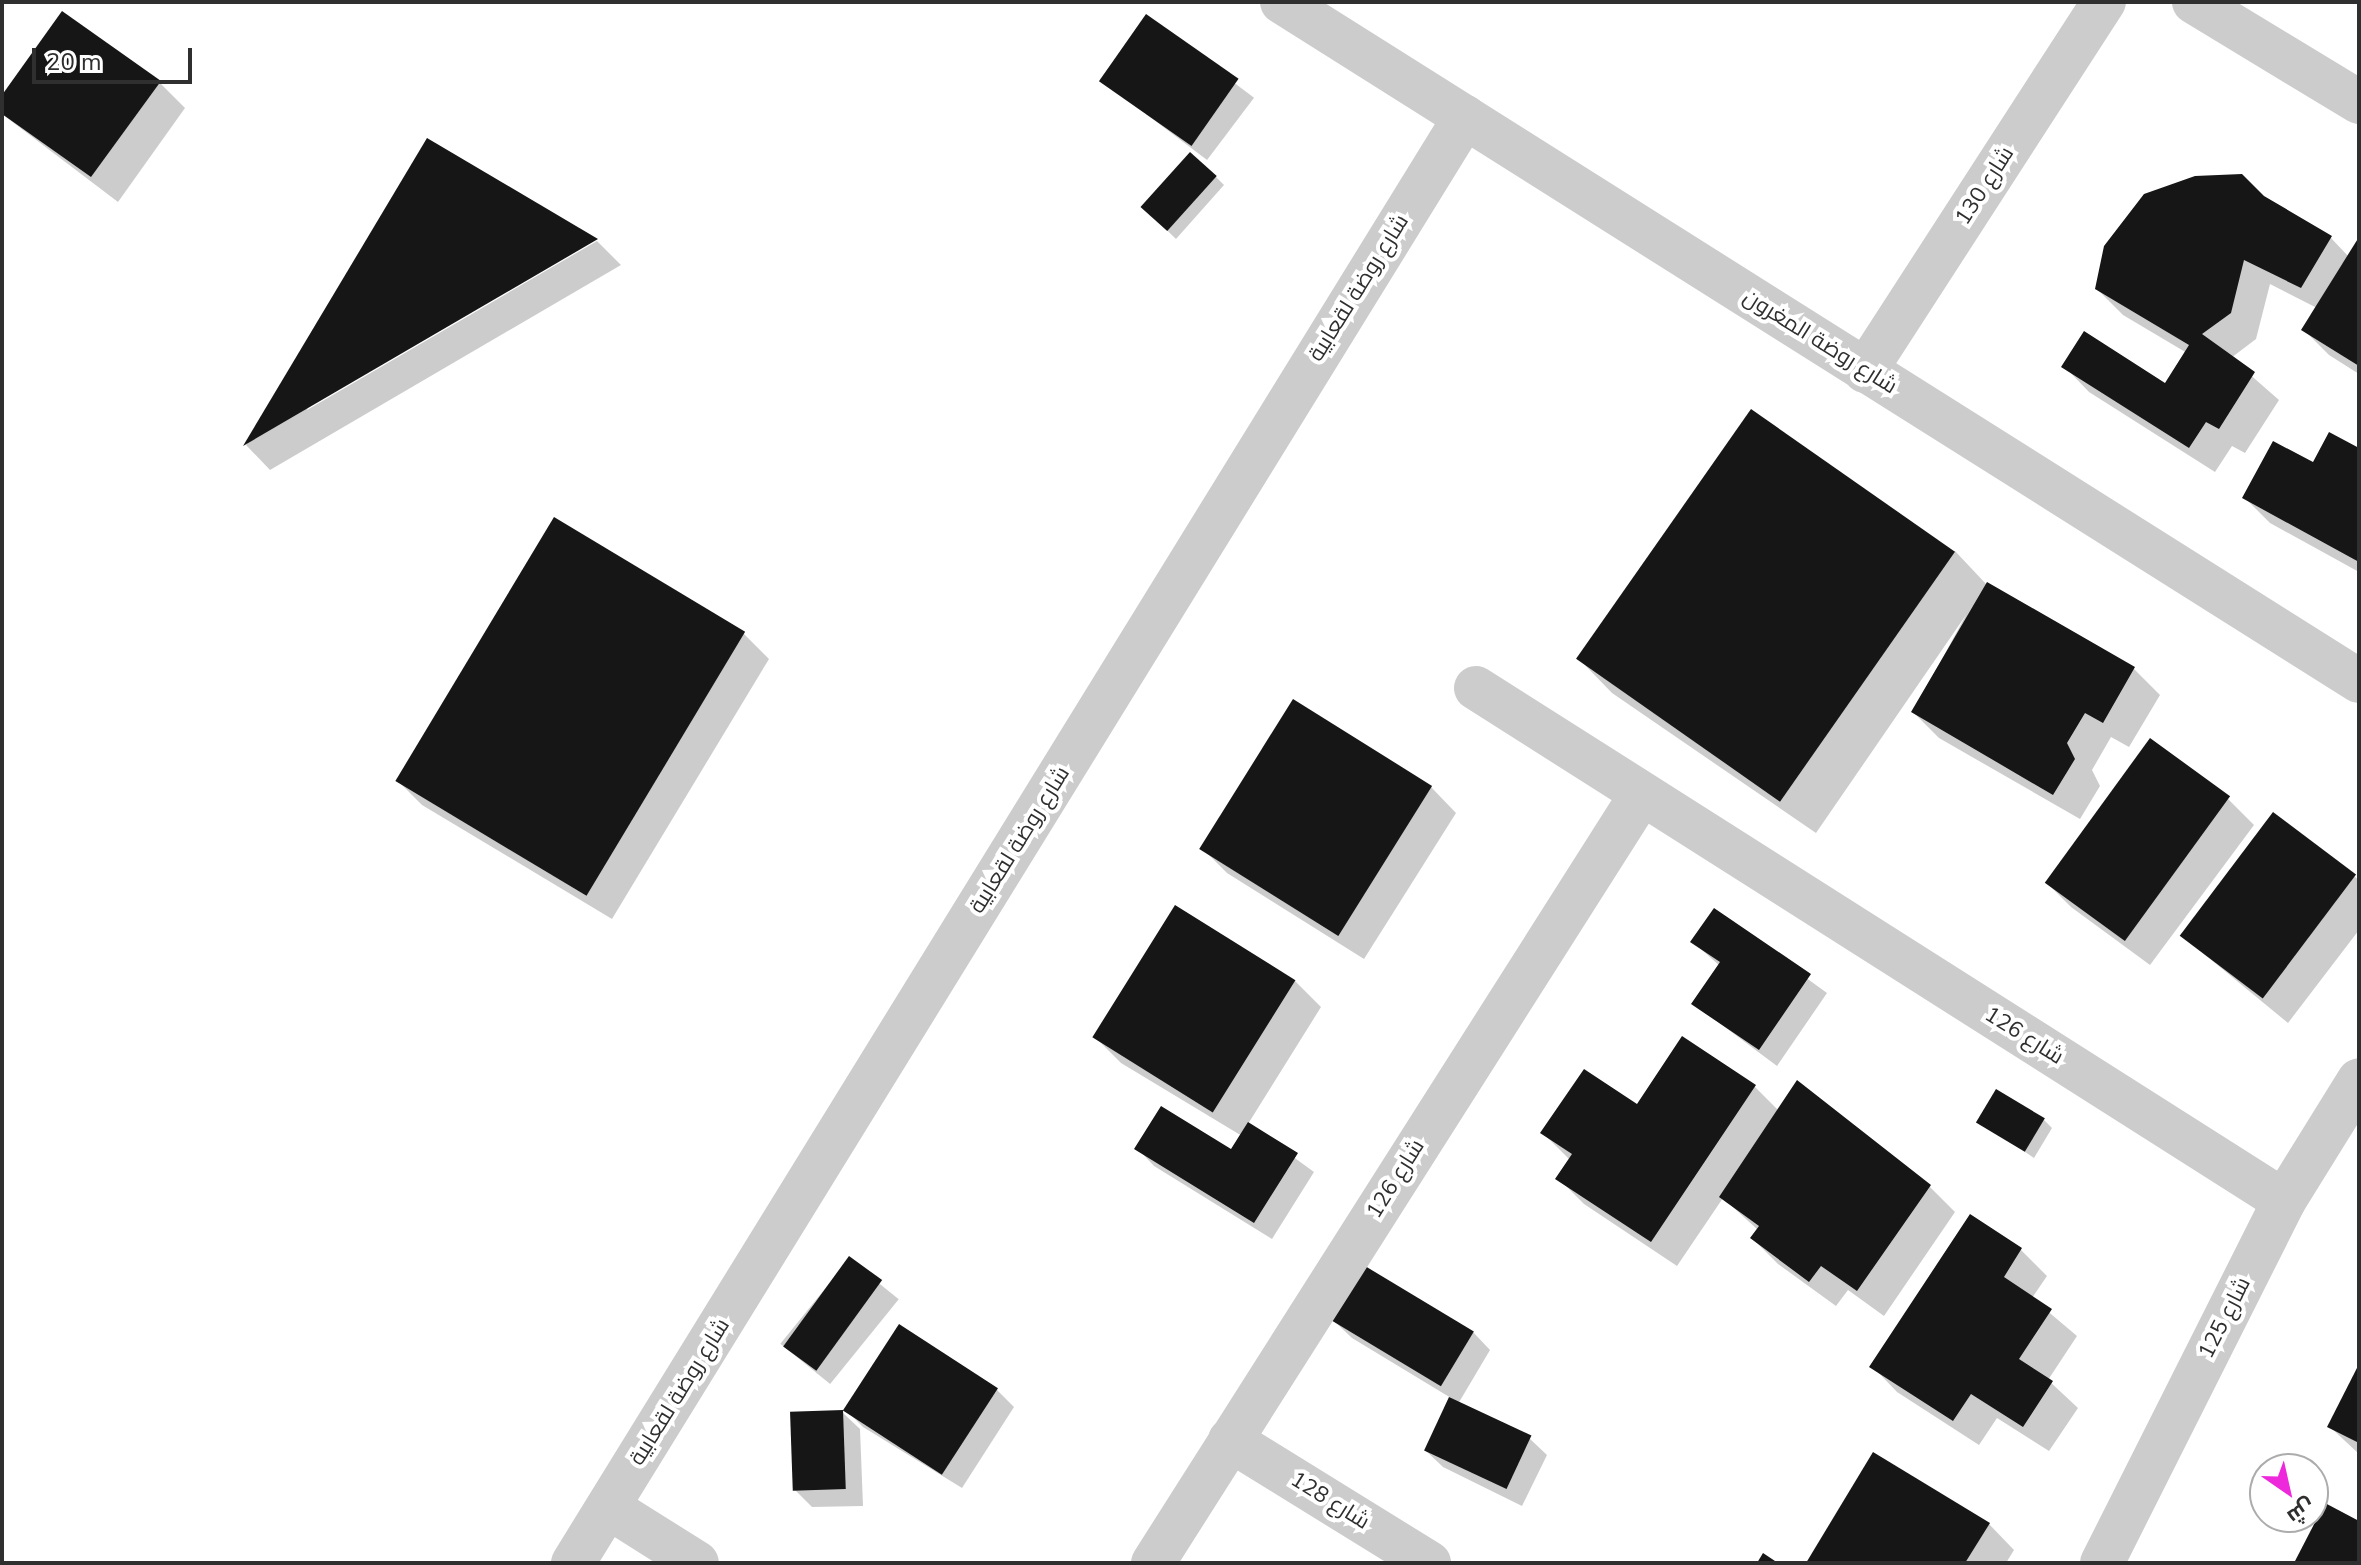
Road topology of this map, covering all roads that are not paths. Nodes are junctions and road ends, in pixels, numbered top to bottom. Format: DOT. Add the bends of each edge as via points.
graph roads {
  1 [pos="1282,2"];
  2 [pos="2104,2"];
  3 [pos="2194,2"];
  4 [pos="2359,102"];
  5 [pos="1465,117"];
  6 [pos="1865,371"];
  7 [pos="2359,681"];
  8 [pos="1476,688"];
  9 [pos="1641,795"];
  10 [pos="2359,1080"];
  11 [pos="2284,1201"];
  12 [pos="1230,1440"];
  13 [pos="608,1507"];
  14 [pos="573,1563"];
  15 [pos="697,1563"];
  16 [pos="1153,1563"];
  17 [pos="1429,1563"];
  18 [pos="2102,1563"];
  1 -- 5 [label="street, شارع روضة المغرون"];
  2 -- 6 [label="street, شارع 130"];
  3 -- 4 [label="street"];
  5 -- 6 [label="street, شارع روضة المغرون"];
  5 -- 13 [label="street, شارع روضة لقعابية"];
  6 -- 7 [label="street, شارع روضة المغرون"];
  8 -- 9 [label="street, شارع 126"];
  9 -- 11 [label="street, شارع 126"];
  9 -- 12 [label="street, شارع 126"];
  10 -- 11 [label="street, شارع 125"];
  11 -- 18 [label="street, شارع 125"];
  12 -- 16 [label="street, شارع 126"];
  12 -- 17 [label="street, شارع 128"];
  13 -- 14 [label="street, شارع روضة لقعابية"];
  13 -- 15 [label="street"];
}
